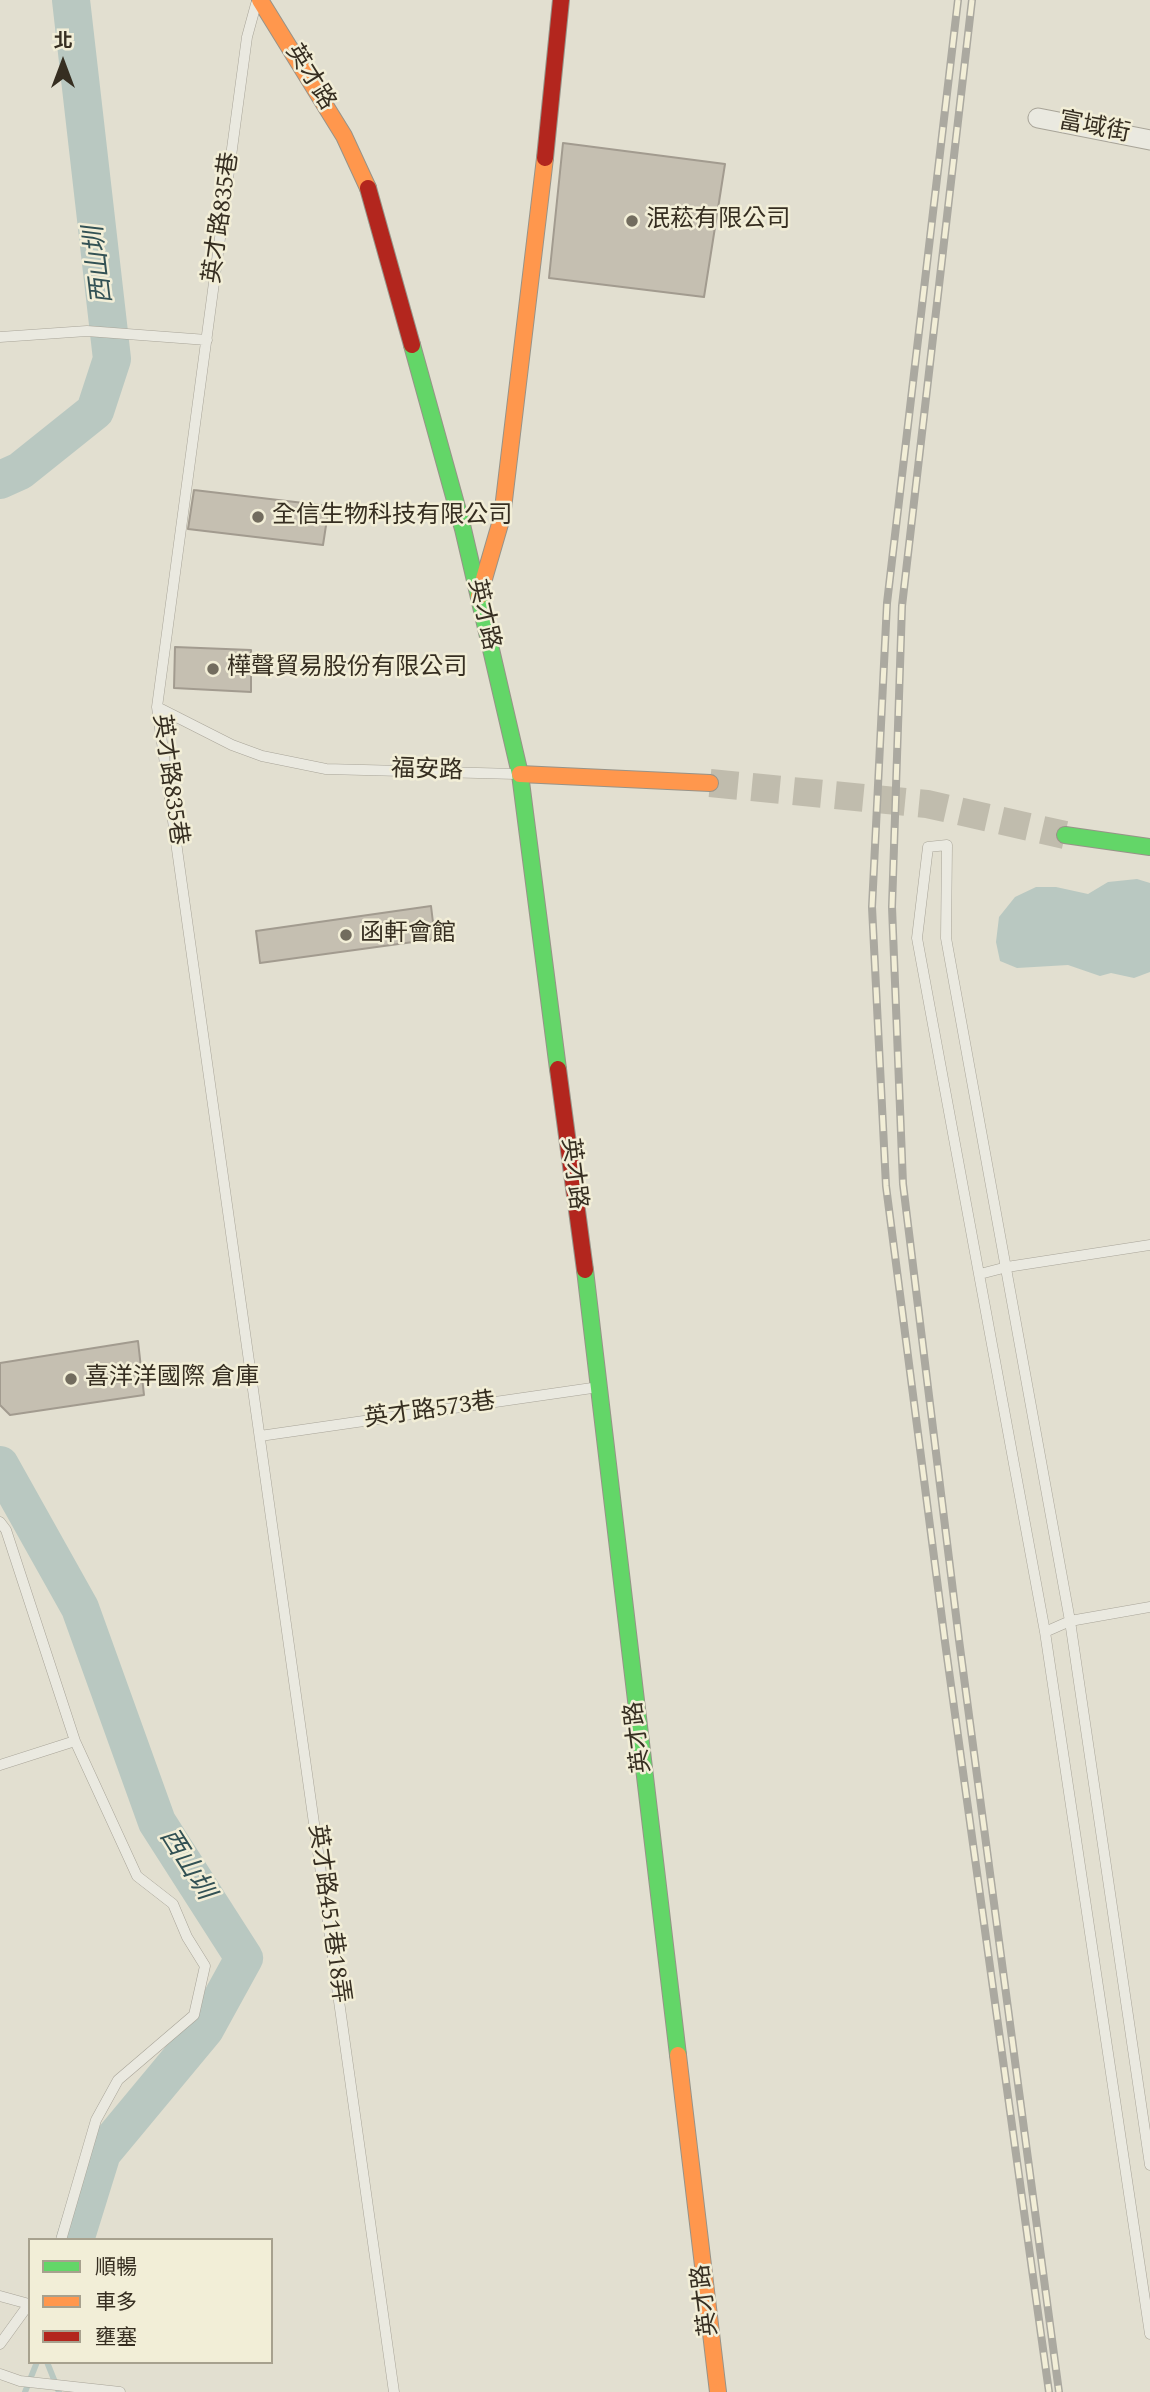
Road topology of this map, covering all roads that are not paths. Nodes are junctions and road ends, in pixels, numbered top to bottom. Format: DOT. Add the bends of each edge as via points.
graph roads {
  1 [pos="258,0"];
  2 [pos="561,0"];
  3 [pos="1038,118"];
  4 [pos="1150,140"];
  5 [pos="0,337"];
  6 [pos="207,340"];
  7 [pos="478,599"];
  8 [pos="157,707"];
  9 [pos="520,774"];
  10 [pos="710,783"];
  11 [pos="1065,835"];
  12 [pos="1150,847"];
  13 [pos="1150,1245"];
  14 [pos="1007,1267"];
  15 [pos="979,1274"];
  16 [pos="600,1387"];
  17 [pos="260,1436"];
  18 [pos="0,1522"];
  19 [pos="1150,1607"];
  20 [pos="1070,1621"];
  21 [pos="1045,1632"];
  22 [pos="75,1741"];
  23 [pos="0,1765"];
  24 [pos="1150,2165"];
  25 [pos="62,2238"];
  26 [pos="0,2296"];
  27 [pos="28,2304"];
  28 [pos="28,2305"];
  29 [pos="1150,2334"];
  30 [pos="0,2344"];
  31 [pos="0,2374"];
  32 [pos="120,2392"];
  33 [pos="394,2392"];
  34 [pos="718,2392"];
  1 -- 6 [label="lane, 英才路835巷" via="247,37"];
  1 -- 7 [label="street, 英才路" via="344,136 366,180 463,529"];
  2 -- 7 [label="street" via="502,517"];
  3 -- 4 [label="street, 富域街"];
  5 -- 6 [label="lane" via="87,331"];
  6 -- 8 [label="lane, 英才路835巷"];
  7 -- 9 [label="street, 英才路"];
  8 -- 9 [label="lane, 福安路" via="262,757 326,769"];
  8 -- 17 [label="lane, 英才路835巷"];
  9 -- 10 [label="street, 福安路"];
  9 -- 16 [label="street, 英才路"];
  11 -- 12 [label="street"];
  13 -- 14 [label="lane"];
  14 -- 15 [label="lane"];
  14 -- 15 [label="lane" via="946,938 947,845 928,847 917,938"];
  14 -- 20 [label="lane"];
  15 -- 21 [label="lane"];
  16 -- 17 [label="lane, 英才路573巷"];
  16 -- 34 [label="street, 英才路"];
  17 -- 33 [label="lane, 英才路451巷18弄"];
  18 -- 22 [label="lane"];
  19 -- 20 [label="lane"];
  20 -- 21 [label="lane"];
  20 -- 24 [label="lane"];
  21 -- 29 [label="lane"];
  22 -- 23 [label="lane"];
  22 -- 25 [label="lane" via="137,1876 173,1904 205,1966 194,2015 118,2080 96,2120"];
  26 -- 27 [label="lane"];
  28 -- 30 [label="lane"];
  31 -- 32 [label="lane" via="20,2381"];
}
